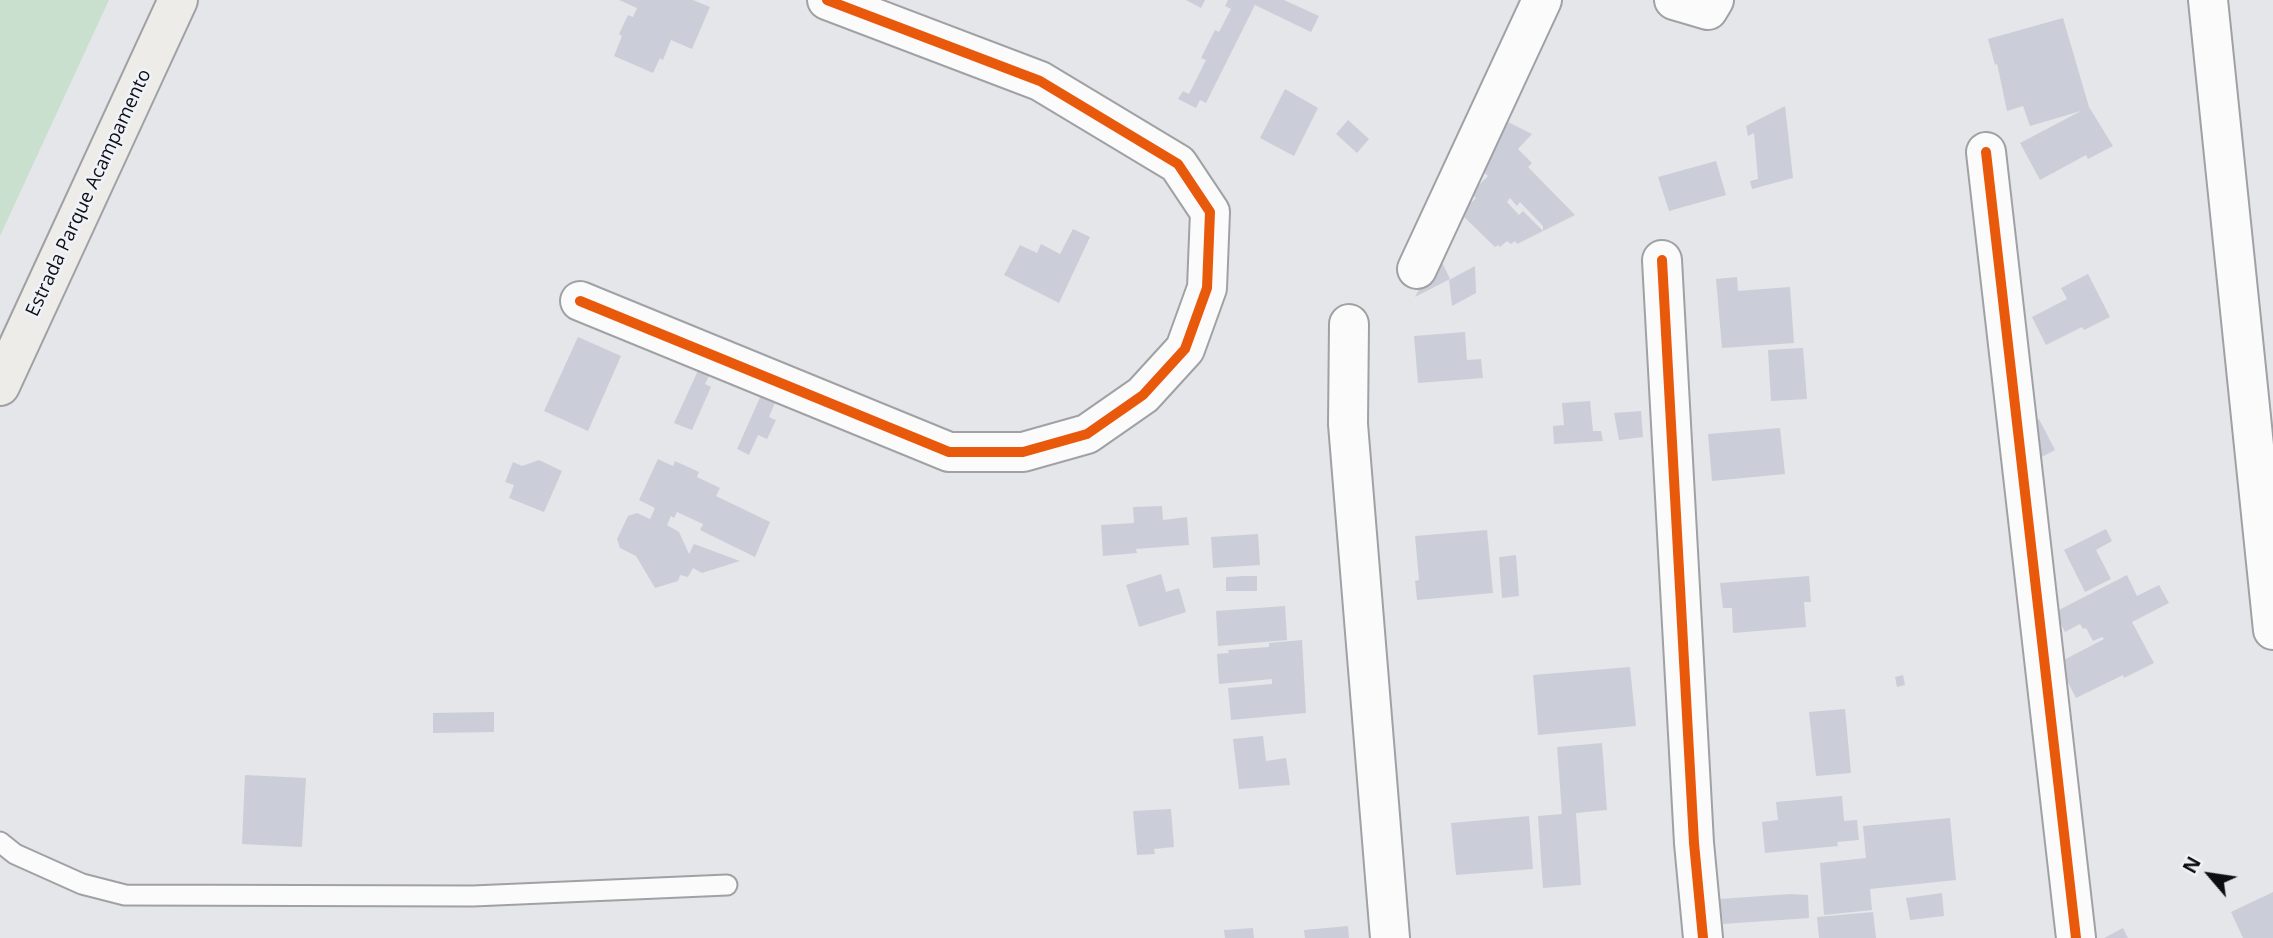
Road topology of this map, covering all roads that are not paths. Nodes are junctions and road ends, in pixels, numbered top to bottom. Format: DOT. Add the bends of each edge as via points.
graph roads {
  1 [pos="178,0"];
  2 [pos="827,0"];
  3 [pos="1542,0"];
  4 [pos="1674,0"];
  5 [pos="1714,0"];
  6 [pos="2208,0"];
  7 [pos="1986,152"];
  8 [pos="1661,260"];
  9 [pos="1417,269"];
  10 [pos="580,301"];
  11 [pos="1349,324"];
  12 [pos="0,386"];
  13 [pos="2273,629"];
  14 [pos="0,842"];
  15 [pos="727,885"];
  16 [pos="1390,938"];
  17 [pos="1703,938"];
  18 [pos="2076,938"];
  1 -- 12 [label="street, Estrada Parque Acampamento"];
  2 -- 10 [label="street" via="1040,81 1178,164 1210,212 1207,288 1185,349 1143,395 1087,434 1023,452 949,452"];
  3 -- 9 [label="street"];
  4 -- 5 [label="street" via="1708,10"];
  6 -- 13 [label="street"];
  7 -- 18 [label="street"];
  8 -- 17 [label="street"];
  11 -- 16 [label="street" via="1348,424"];
  14 -- 15 [label="lane" via="15,854 82,884 125,895 473,896"];
}
